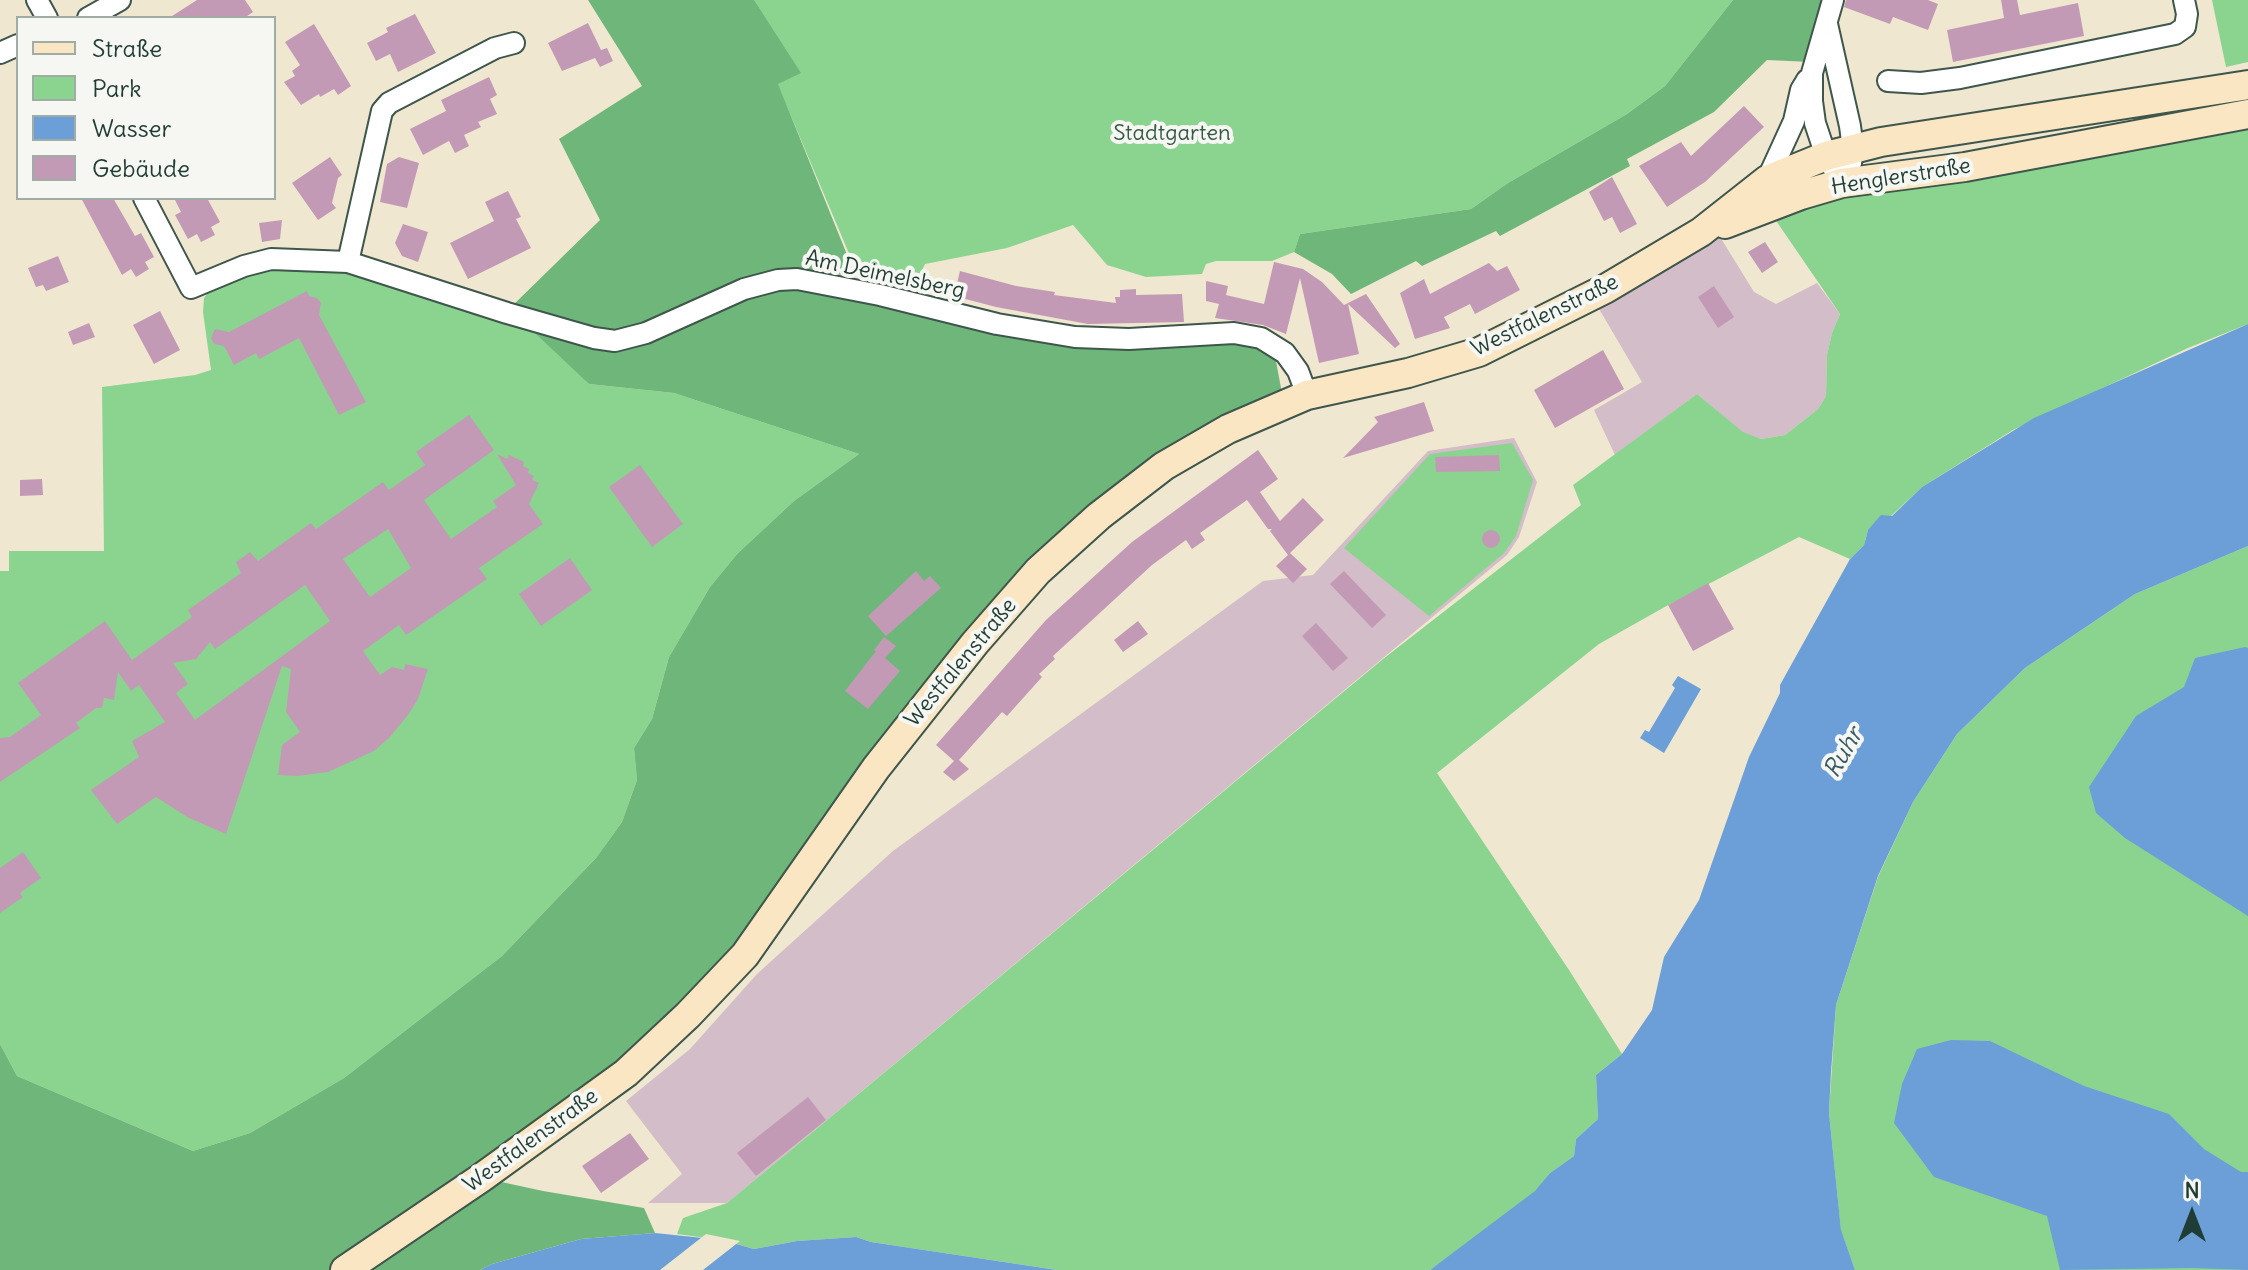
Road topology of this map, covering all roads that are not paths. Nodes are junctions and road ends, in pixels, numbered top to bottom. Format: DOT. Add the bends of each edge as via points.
graph roads {
  1 [pos="120,0"];
  2 [pos="1833,0"];
  3 [pos="2184,0"];
  4 [pos="92,16"];
  5 [pos="1826,22"];
  6 [pos="514,43"];
  7 [pos="1812,73"];
  8 [pos="1888,81"];
  9 [pos="2248,85"];
  10 [pos="2248,114"];
  11 [pos="1843,144"];
  12 [pos="1767,180"];
  13 [pos="1842,183"];
  14 [pos="145,200"];
  15 [pos="1701,232"];
  16 [pos="348,262"];
  17 [pos="1302,383"];
  18 [pos="345,1270"];
  1 -- 4 [label="street"];
  2 -- 5 [label="street"];
  3 -- 8 [label="street" via="2185,27 2175,34 1960,78"];
  5 -- 7 [label="street"];
  5 -- 11 [label="street"];
  6 -- 16 [label="street" via="495,48 382,111"];
  7 -- 11 [label="street" via="1815,123"];
  7 -- 12 [label="street"];
  9 -- 11 [label="main road, Henglerstraße"];
  10 -- 13 [label="main road, Henglerstraße" via="1965,167"];
  11 -- 12 [label="main road, Henglerstraße"];
  11 -- 13 [label="street"];
  12 -- 15 [label="main road, Henglerstraße"];
  13 -- 15 [label="main road, Henglerstraße"];
  14 -- 16 [label="street, Am Deimelsberg" via="191,288 271,259"];
  15 -- 17 [label="main road, Westfalenstraße" via="1605,289 1479,352 1408,373"];
  16 -- 17 [label="street, Am Deimelsberg" via="615,341 761,284 807,280 1075,337 1234,333 1261,338 1285,353"];
  17 -- 18 [label="main road, Westfalenstraße" via="1164,466 1038,571 906,728 745,955 626,1073"];
}
